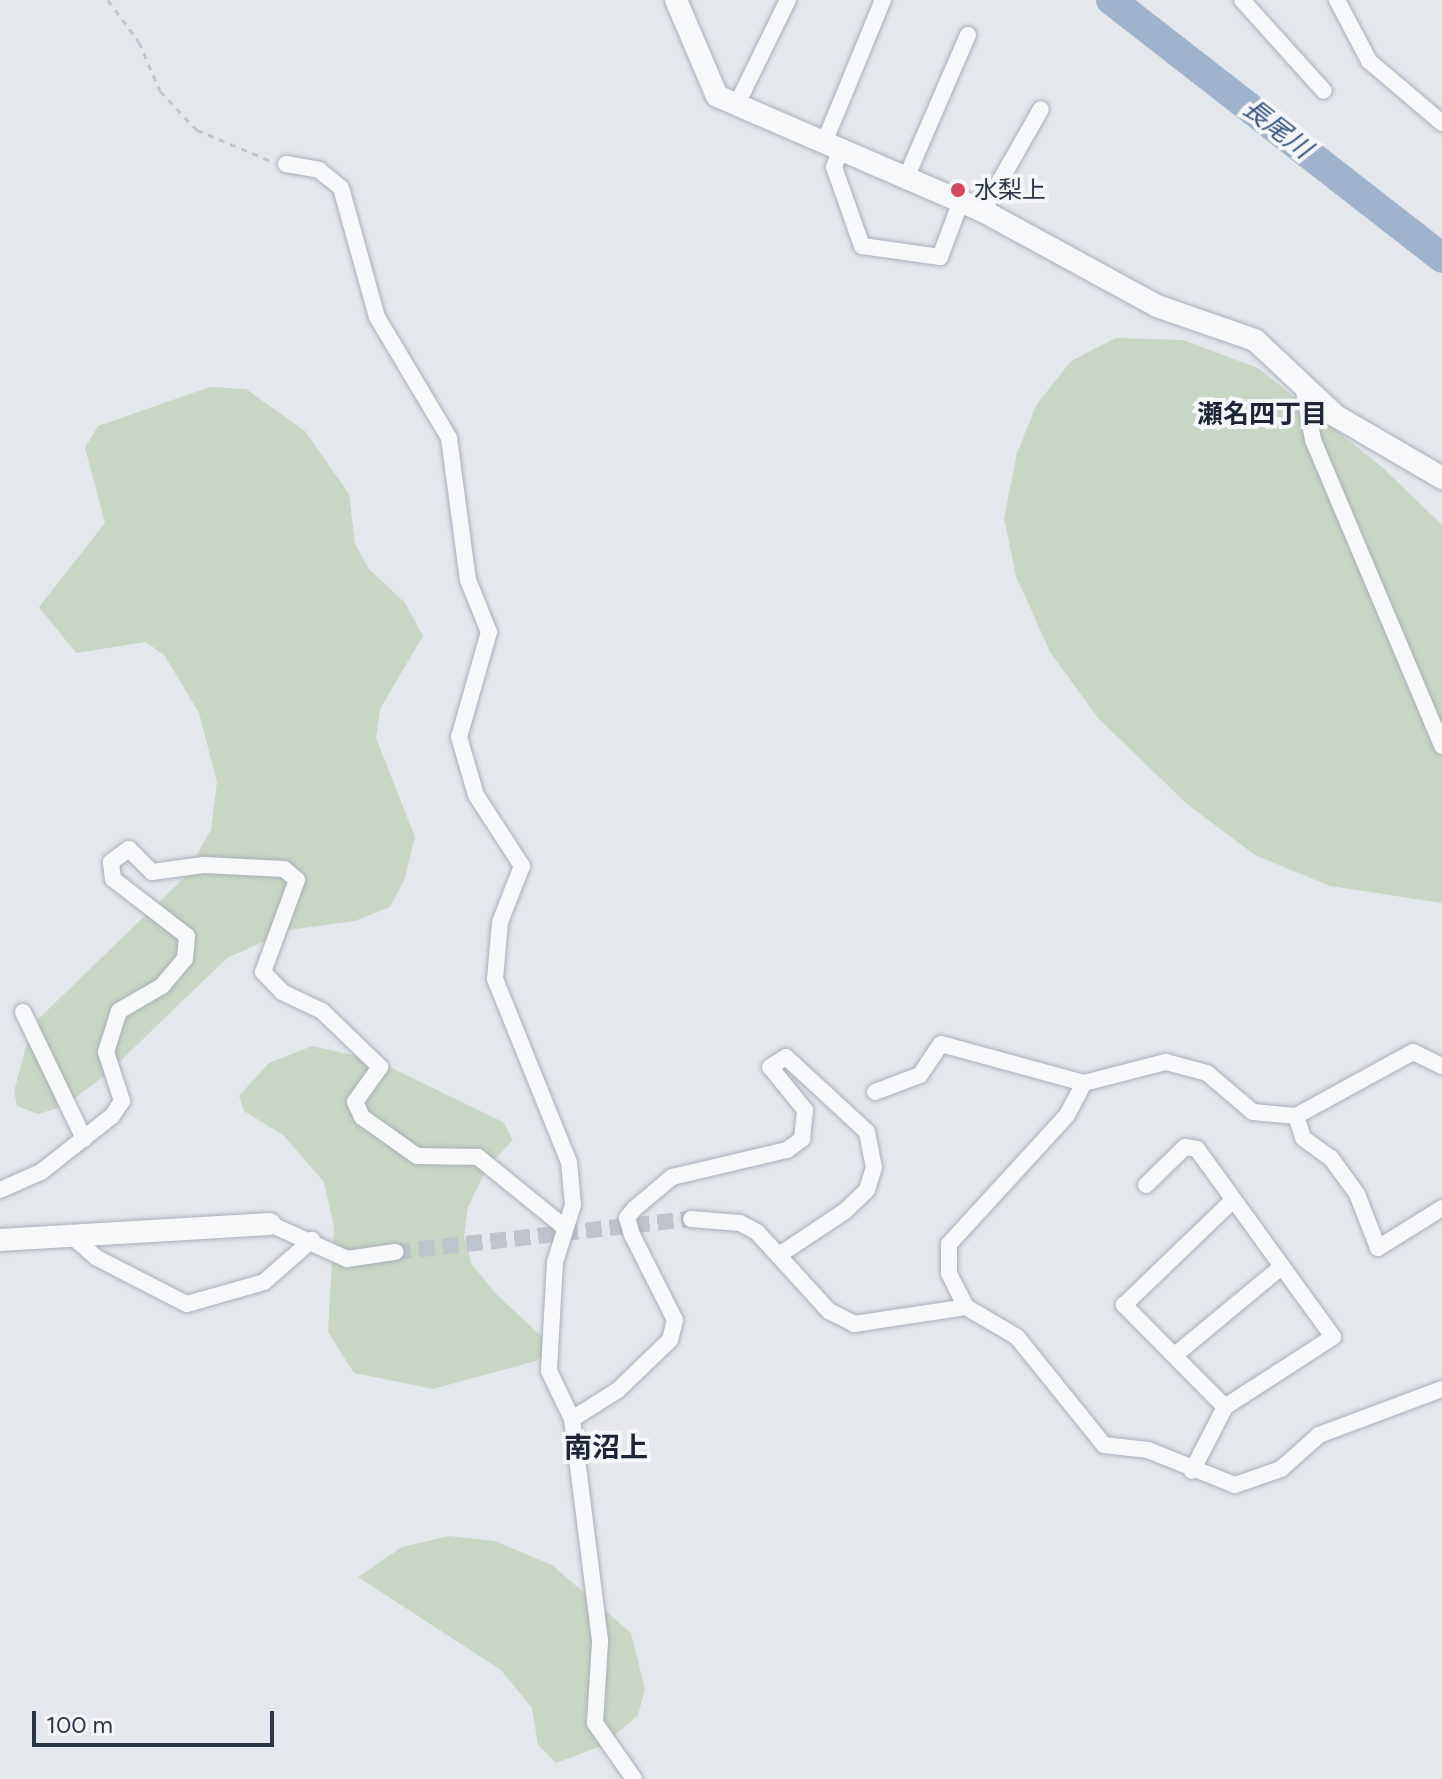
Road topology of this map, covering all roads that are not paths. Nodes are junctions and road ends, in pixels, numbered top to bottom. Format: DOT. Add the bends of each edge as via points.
graph roads {
  1 [pos="676,0"];
  2 [pos="788,0"];
  3 [pos="883,0"];
  4 [pos="1242,0"];
  5 [pos="1337,0"];
  6 [pos="968,35"];
  7 [pos="1324,91"];
  8 [pos="736,106"];
  9 [pos="1041,109"];
  10 [pos="1442,123"];
  11 [pos="832,146"];
  12 [pos="286,164"];
  13 [pos="906,178"];
  14 [pos="961,201"];
  15 [pos="983,211"];
  16 [pos="1303,386"];
  17 [pos="1442,478"];
  18 [pos="1442,746"];
  19 [pos="23,1012"];
  20 [pos="1442,1066"];
  21 [pos="1084,1083"];
  22 [pos="875,1092"];
  23 [pos="1296,1116"];
  24 [pos="84,1139"];
  25 [pos="1146,1185"];
  26 [pos="0,1190"];
  27 [pos="1231,1202"];
  28 [pos="1442,1208"];
  29 [pos="691,1219"];
  30 [pos="270,1224"];
  31 [pos="564,1227"];
  32 [pos="74,1238"];
  33 [pos="0,1240"];
  34 [pos="312,1240"];
  35 [pos="395,1252"];
  36 [pos="779,1255"];
  37 [pos="1279,1269"];
  38 [pos="966,1307"];
  39 [pos="1175,1355"];
  40 [pos="1442,1389"];
  41 [pos="1225,1407"];
  42 [pos="572,1419"];
  43 [pos="1192,1471"];
  44 [pos="634,1779"];
  1 -- 8 [label="street" via="708,89"];
  2 -- 8 [label="street"];
  3 -- 11 [label="street"];
  4 -- 7 [label="street"];
  5 -- 10 [label="street" via="1369,61"];
  6 -- 13 [label="street"];
  8 -- 11 [label="street"];
  9 -- 15 [label="street"];
  11 -- 13 [label="street"];
  11 -- 14 [label="street" via="834,167 862,246 940,257"];
  12 -- 31 [label="street" via="319,170 341,188 377,317 449,438 468,580 489,632 459,737 476,795 522,866 500,922 495,979 569,1162 573,1205"];
  13 -- 14 [label="street"];
  14 -- 15 [label="street"];
  15 -- 16 [label="street" via="1157,306 1255,340"];
  16 -- 17 [label="street" via="1348,424"];
  16 -- 18 [label="street" via="1313,440"];
  19 -- 24 [label="street"];
  20 -- 23 [label="street" via="1413,1052"];
  21 -- 22 [label="street" via="941,1044 920,1075"];
  21 -- 23 [label="street" via="1166,1062 1207,1073 1253,1112"];
  21 -- 38 [label="street" via="1067,1115 949,1244 949,1273"];
  23 -- 28 [label="street" via="1303,1138 1331,1158 1357,1194 1378,1248"];
  24 -- 26 [label="street" via="41,1172"];
  24 -- 31 [label="street" via="122,1101 106,1052 119,1011 162,986 185,959 187,936 170,917 126,895 111,862 129,849 152,872 204,865 284,869 297,880 296,890 263,972 282,992 322,1011 380,1067 355,1102 362,1117 417,1156 478,1157"];
  25 -- 27 [label="street" via="1185,1147 1197,1149"];
  27 -- 37 [label="street"];
  27 -- 39 [label="street" via="1124,1305"];
  29 -- 36 [label="street" via="740,1223"];
  30 -- 32 [label="street"];
  30 -- 34 [label="street"];
  31 -- 42 [label="street" via="549,1371"];
  32 -- 33 [label="street"];
  32 -- 34 [label="street" via="97,1258 187,1304 264,1282"];
  34 -- 35 [label="street" via="347,1259"];
  36 -- 38 [label="street" via="829,1311 854,1324"];
  36 -- 42 [label="street" via="845,1211 867,1190 874,1167 867,1132 786,1057 770,1067 805,1110 802,1139 787,1150 672,1177 634,1209 627,1218 632,1235 670,1304 670,1340 618,1390"];
  37 -- 39 [label="street"];
  37 -- 41 [label="street" via="1333,1337"];
  38 -- 43 [label="street" via="1017,1337 1104,1445 1148,1450"];
  39 -- 41 [label="street"];
  40 -- 43 [label="street" via="1319,1435 1255,1483 1235,1485"];
  41 -- 43 [label="street"];
  42 -- 44 [label="street" via="600,1642 595,1723"];
}
